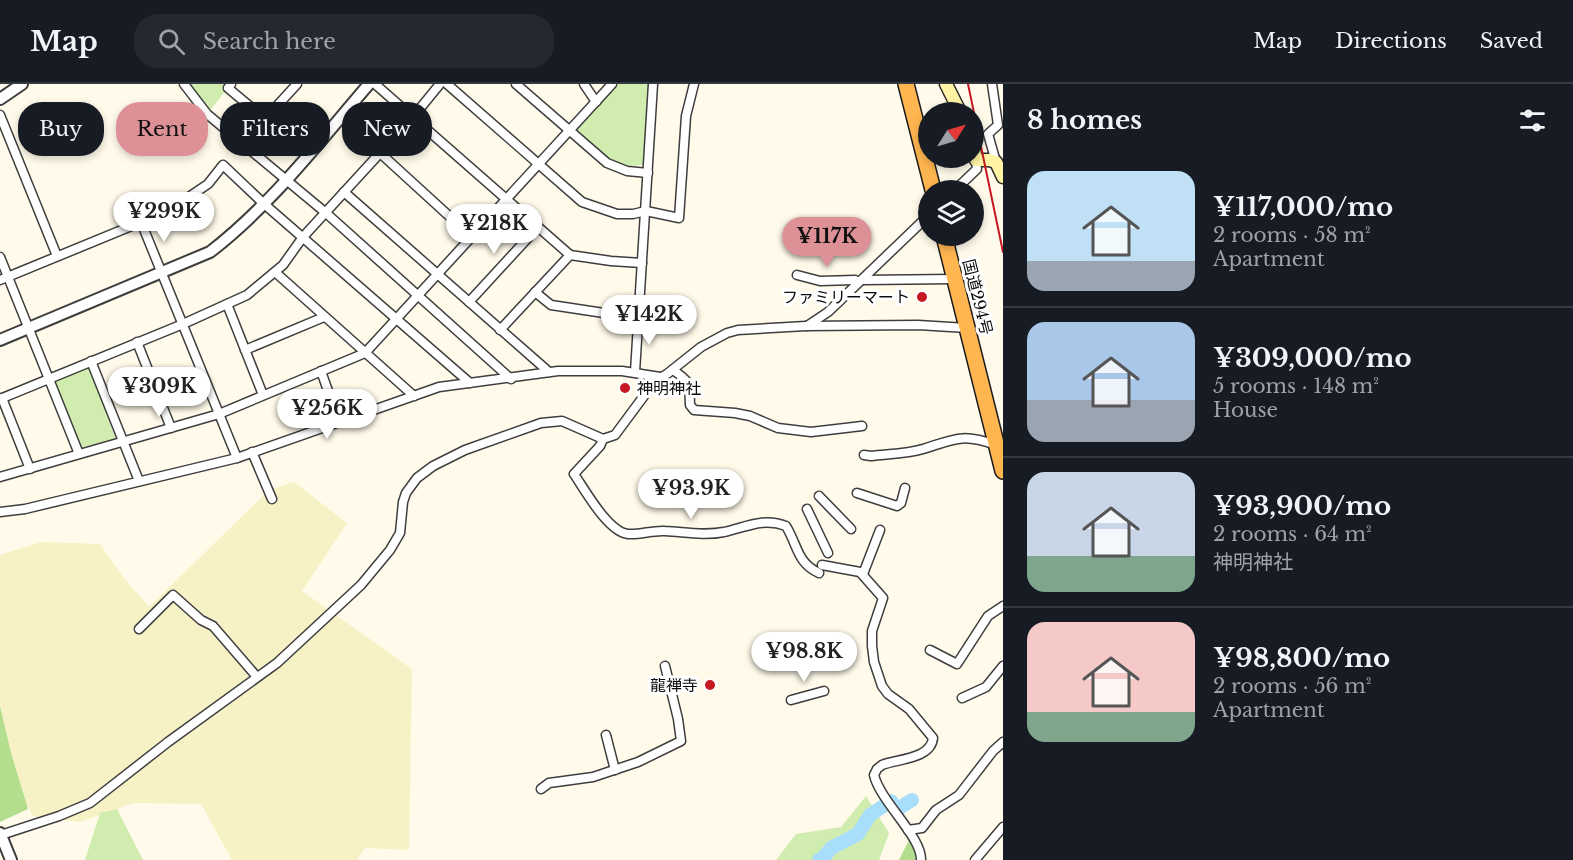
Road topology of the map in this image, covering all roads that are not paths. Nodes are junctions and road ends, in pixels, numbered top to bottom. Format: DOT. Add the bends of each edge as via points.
graph roads {
  1 [pos="22,84"];
  2 [pos="184,84"];
  3 [pos="231,84"];
  4 [pos="297,84"];
  5 [pos="369,84"];
  6 [pos="375,84"];
  7 [pos="440,84"];
  8 [pos="447,84"];
  9 [pos="516,84"];
  10 [pos="584,84"];
  11 [pos="612,84"];
  12 [pos="653,84"];
  13 [pos="694,84"];
  14 [pos="906,84"];
  15 [pos="946,84"];
  16 [pos="992,84"];
  17 [pos="0,99"];
  18 [pos="245,102"];
  19 [pos="281,102"];
  20 [pos="396,102"];
  21 [pos="425,102"];
  22 [pos="596,102"];
  23 [pos="955,102"];
  24 [pos="0,115"];
  25 [pos="220,125"];
  26 [pos="570,132"];
  27 [pos="432,134"];
  28 [pos="256,156"];
  29 [pos="376,156"];
  30 [pos="383,156"];
  31 [pos="984,158"];
  32 [pos="996,162"];
  33 [pos="539,165"];
  34 [pos="976,168"];
  35 [pos="648,173"];
  36 [pos="1003,177"];
  37 [pos="285,180"];
  38 [pos="930,180"];
  39 [pos="965,180"];
  40 [pos="344,192"];
  41 [pos="507,199"];
  42 [pos="263,203"];
  43 [pos="646,211"];
  44 [pos="326,213"];
  45 [pos="141,222"];
  46 [pos="918,225"];
  47 [pos="538,227"];
  48 [pos="303,237"];
  49 [pos="472,237"];
  50 [pos="946,246"];
  51 [pos="570,255"];
  52 [pos="57,256"];
  53 [pos="0,257"];
  54 [pos="642,263"];
  55 [pos="275,272"];
  56 [pos="162,273"];
  57 [pos="438,274"];
  58 [pos="797,275"];
  59 [pos="4,279"];
  60 [pos="954,279"];
  61 [pos="858,280"];
  62 [pos="535,292"];
  63 [pos="417,296"];
  64 [pos="469,302"];
  65 [pos="227,304"];
  66 [pos="324,317"];
  67 [pos="397,318"];
  68 [pos="637,318"];
  69 [pos="183,324"];
  70 [pos="806,326"];
  71 [pos="967,328"];
  72 [pos="29,329"];
  73 [pos="500,330"];
  74 [pos="0,340"];
  75 [pos="137,342"];
  76 [pos="245,350"];
  77 [pos="365,353"];
  78 [pos="91,361"];
  79 [pos="321,370"];
  80 [pos="673,370"];
  81 [pos="549,372"];
  82 [pos="635,372"];
  83 [pos="660,377"];
  84 [pos="48,378"];
  85 [pos="511,379"];
  86 [pos="470,383"];
  87 [pos="263,395"];
  88 [pos="414,396"];
  89 [pos="1,398"];
  90 [pos="219,414"];
  91 [pos="339,422"];
  92 [pos="862,426"];
  93 [pos="171,428"];
  94 [pos="603,439"];
  95 [pos="123,442"];
  96 [pos="996,445"];
  97 [pos="252,452"];
  98 [pos="79,454"];
  99 [pos="864,455"];
  100 [pos="237,458"];
  101 [pos="30,469"];
  102 [pos="1003,471"];
  103 [pos="0,477"];
  104 [pos="139,482"];
  105 [pos="904,488"];
  106 [pos="857,493"];
  107 [pos="819,496"];
  108 [pos="272,499"];
  109 [pos="807,509"];
  110 [pos="0,512"];
  111 [pos="851,529"];
  112 [pos="880,530"];
  113 [pos="828,553"];
  114 [pos="863,574"];
  115 [pos="1003,606"];
  116 [pos="139,629"];
  117 [pos="930,650"];
  118 [pos="665,666"];
  119 [pos="1003,666"];
  120 [pos="257,677"];
  121 [pos="824,691"];
  122 [pos="962,698"];
  123 [pos="791,700"];
  124 [pos="606,735"];
  125 [pos="1003,742"];
  126 [pos="615,770"];
  127 [pos="541,789"];
  128 [pos="1003,828"];
  129 [pos="908,830"];
  130 [pos="0,834"];
  131 [pos="11,860"];
  132 [pos="921,860"];
  133 [pos="975,860"];
  1 -- 17 [label="street"];
  2 -- 25 [label="street"];
  3 -- 18 [label="street" via="228,88"];
  4 -- 19 [label="street"];
  5 -- 37 [label="street"];
  6 -- 20 [label="street"];
  7 -- 21 [label="street"];
  8 -- 33 [label="street"];
  9 -- 26 [label="street"];
  10 -- 22 [label="street"];
  11 -- 22 [label="street"];
  12 -- 35 [label="street"];
  13 -- 43 [label="street" via="686,116 679,218"];
  14 -- 38 [label="highway"];
  15 -- 23 [label="main road"];
  16 -- 32 [label="street" via="998,125 988,134"];
  22 -- 26 [label="street"];
  24 -- 52 [label="street"];
  26 -- 33 [label="street"];
  26 -- 35 [label="street" via="607,163 627,171"];
  27 -- 41 [label="street"];
  28 -- 37 [label="street"];
  29 -- 40 [label="street"];
  30 -- 49 [label="street"];
  31 -- 32 [label="main road"];
  32 -- 36 [label="main road"];
  33 -- 41 [label="street"];
  33 -- 43 [label="street" via="582,202 616,214"];
  34 -- 39 [label="street"];
  35 -- 43 [label="street"];
  37 -- 42 [label="street"];
  37 -- 44 [label="street"];
  40 -- 44 [label="street"];
  40 -- 57 [label="street"];
  41 -- 47 [label="street"];
  41 -- 49 [label="street"];
  42 -- 45 [label="street" via="223,165 208,184 186,200"];
  42 -- 48 [label="street"];
  42 -- 56 [label="street" via="210,252"];
  43 -- 54 [label="street"];
  44 -- 48 [label="street"];
  44 -- 63 [label="street"];
  45 -- 52 [label="street"];
  45 -- 56 [label="street"];
  46 -- 61 [label="street"];
  47 -- 51 [label="street"];
  47 -- 64 [label="street"];
  48 -- 55 [label="street"];
  48 -- 67 [label="street"];
  49 -- 57 [label="street"];
  50 -- 60 [label="highway, 国道294号"];
  51 -- 54 [label="street"];
  51 -- 62 [label="street"];
  52 -- 59 [label="street"];
  53 -- 59 [label="street"];
  54 -- 68 [label="street"];
  55 -- 65 [label="street"];
  55 -- 66 [label="street"];
  56 -- 69 [label="street"];
  56 -- 72 [label="street"];
  57 -- 63 [label="street"];
  57 -- 64 [label="street"];
  58 -- 61 [label="street" via="820,281"];
  59 -- 72 [label="street"];
  60 -- 61 [label="street"];
  60 -- 71 [label="highway, 国道294号"];
  61 -- 70 [label="street" via="828,312"];
  62 -- 68 [label="street" via="551,305"];
  62 -- 73 [label="street"];
  63 -- 67 [label="street"];
  63 -- 85 [label="street"];
  64 -- 73 [label="street"];
  65 -- 69 [label="street"];
  65 -- 76 [label="street"];
  66 -- 76 [label="street"];
  66 -- 77 [label="street"];
  67 -- 77 [label="street"];
  67 -- 86 [label="street"];
  68 -- 82 [label="street"];
  69 -- 75 [label="street"];
  69 -- 90 [label="street"];
  70 -- 71 [label="street"];
  70 -- 80 [label="street" via="727,333 701,347"];
  71 -- 96 [label="highway, 国道294号"];
  72 -- 74 [label="street"];
  72 -- 84 [label="street"];
  73 -- 81 [label="street"];
  75 -- 78 [label="street"];
  75 -- 93 [label="street"];
  76 -- 87 [label="street"];
  77 -- 79 [label="street"];
  77 -- 88 [label="street"];
  78 -- 84 [label="street"];
  78 -- 95 [label="street"];
  79 -- 87 [label="street"];
  79 -- 91 [label="street"];
  80 -- 83 [label="street"];
  80 -- 92 [label="street" via="687,379 694,410 735,413 778,428 811,432"];
  81 -- 82 [label="street"];
  81 -- 85 [label="street"];
  82 -- 83 [label="street"];
  83 -- 94 [label="street" via="615,435"];
  84 -- 89 [label="street"];
  84 -- 98 [label="street"];
  85 -- 86 [label="street"];
  86 -- 88 [label="street" via="439,387"];
  87 -- 90 [label="street"];
  88 -- 91 [label="street"];
  89 -- 101 [label="street"];
  90 -- 93 [label="street"];
  90 -- 100 [label="street"];
  91 -- 97 [label="street"];
  93 -- 95 [label="street"];
  94 -- 114 [label="street" via="574,474 594,505 617,529 627,534 656,530 708,535 761,522 779,523 786,526 807,567 852,569"];
  94 -- 120 [label="street" via="562,421 541,423 465,450 428,469 406,493 398,539 378,566 304,640"];
  95 -- 98 [label="street"];
  95 -- 104 [label="street"];
  96 -- 99 [label="street" via="963,437 921,450"];
  96 -- 102 [label="highway, 国道294号"];
  97 -- 100 [label="street"];
  97 -- 108 [label="street"];
  98 -- 101 [label="street"];
  100 -- 104 [label="street"];
  101 -- 103 [label="street"];
  104 -- 110 [label="street"];
  105 -- 106 [label="street" via="897,506"];
  107 -- 111 [label="street"];
  109 -- 113 [label="street"];
  112 -- 114 [label="street"];
  114 -- 129 [label="street" via="883,598 872,632 874,662 882,686 909,709 933,738 931,745 920,753 882,765 874,775"];
  115 -- 117 [label="street" via="988,616 957,664"];
  116 -- 120 [label="street" via="173,595 213,626"];
  118 -- 126 [label="street" via="681,741"];
  119 -- 122 [label="street" via="986,687"];
  120 -- 130 [label="street" via="90,803"];
  121 -- 123 [label="street"];
  124 -- 126 [label="street"];
  125 -- 129 [label="street" via="959,795 936,810 922,828"];
  126 -- 127 [label="street" via="549,783"];
  128 -- 133 [label="street"];
  129 -- 132 [label="street"];
  130 -- 131 [label="street"];
}
